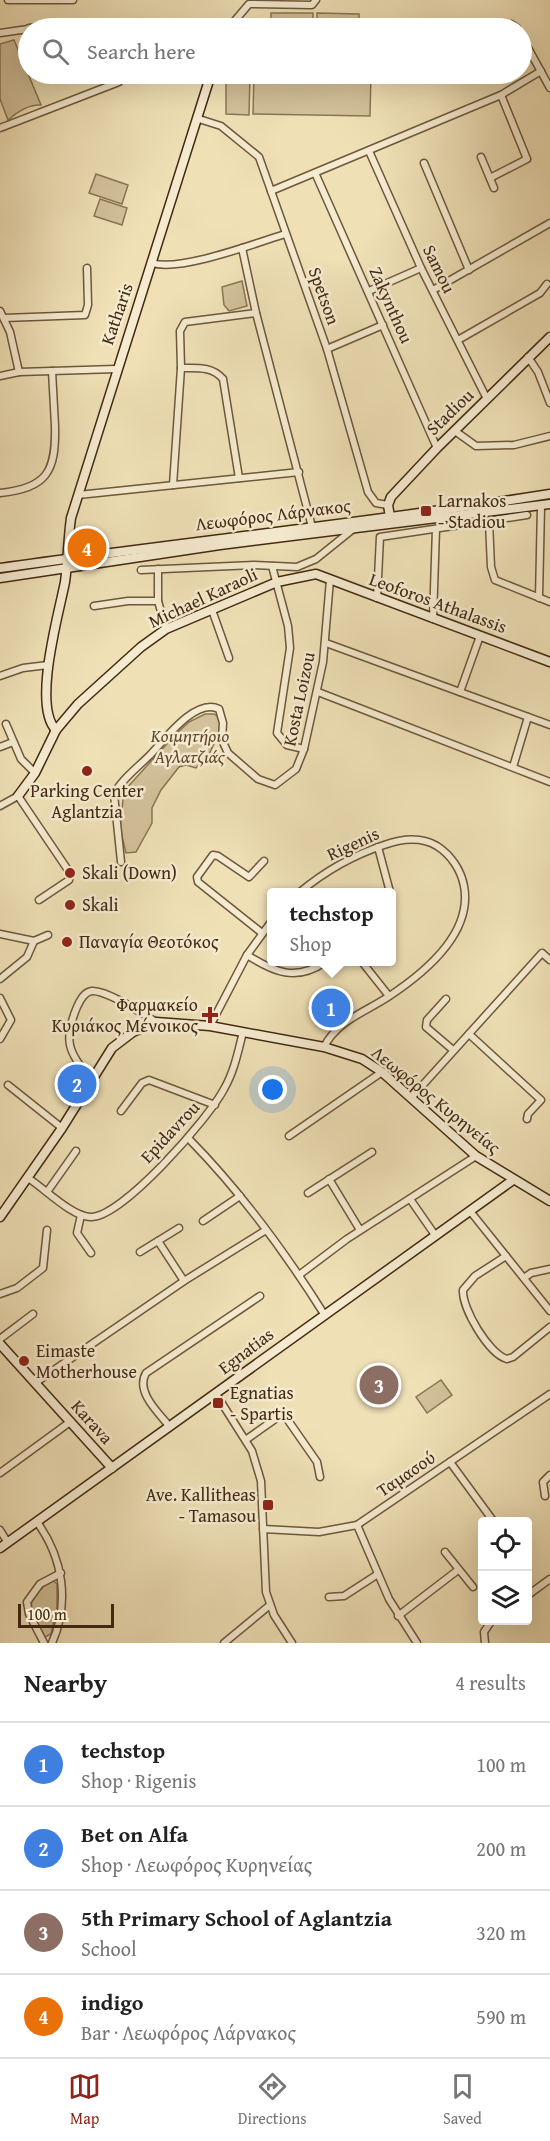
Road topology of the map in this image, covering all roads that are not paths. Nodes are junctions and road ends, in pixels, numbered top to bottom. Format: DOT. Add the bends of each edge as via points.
graph roads {
  1 [pos="8,0"];
  2 [pos="73,0"];
  3 [pos="316,0"];
  4 [pos="238,18"];
  5 [pos="18,30"];
  6 [pos="0,33"];
  7 [pos="532,55"];
  8 [pos="541,71"];
  9 [pos="532,76"];
  10 [pos="114,84"];
  11 [pos="208,84"];
  12 [pos="519,84"];
  13 [pos="550,88"];
  14 [pos="501,95"];
  15 [pos="199,118"];
  16 [pos="0,128"];
  17 [pos="369,151"];
  18 [pos="481,157"];
  19 [pos="424,162"];
  20 [pos="316,174"];
  21 [pos="490,178"];
  22 [pos="494,188"];
  23 [pos="271,191"];
  24 [pos="550,223"];
  25 [pos="285,234"];
  26 [pos="242,248"];
  27 [pos="152,263"];
  28 [pos="87,268"];
  29 [pos="421,268"];
  30 [pos="469,270"];
  31 [pos="548,284"];
  32 [pos="433,290"];
  33 [pos="369,291"];
  34 [pos="256,313"];
  35 [pos="2,315"];
  36 [pos="383,325"];
  37 [pos="550,337"];
  38 [pos="458,340"];
  39 [pos="327,349"];
  40 [pos="528,356"];
  41 [pos="181,368"];
  42 [pos="116,369"];
  43 [pos="52,371"];
  44 [pos="19,372"];
  45 [pos="0,376"];
  46 [pos="488,399"];
  47 [pos="550,403"];
  48 [pos="454,431"];
  49 [pos="550,436"];
  50 [pos="437,448"];
  51 [pos="299,472"];
  52 [pos="239,478"];
  53 [pos="173,485"];
  54 [pos="0,493"];
  55 [pos="550,494"];
  56 [pos="78,495"];
  57 [pos="388,505"];
  58 [pos="545,505"];
  59 [pos="527,515"];
  60 [pos="390,518"];
  61 [pos="489,522"];
  62 [pos="312,527"];
  63 [pos="436,529"];
  64 [pos="352,530"];
  65 [pos="316,559"];
  66 [pos="66,563"];
  67 [pos="272,566"];
  68 [pos="0,568"];
  69 [pos="158,569"];
  70 [pos="141,570"];
  71 [pos="315,574"];
  72 [pos="0,578"];
  73 [pos="330,580"];
  74 [pos="278,582"];
  75 [pos="377,598"];
  76 [pos="539,598"];
  77 [pos="158,600"];
  78 [pos="550,603"];
  79 [pos="94,606"];
  80 [pos="212,610"];
  81 [pos="433,619"];
  82 [pos="166,629"];
  83 [pos="480,636"];
  84 [pos="326,643"];
  85 [pos="229,658"];
  86 [pos="550,662"];
  87 [pos="48,665"];
  88 [pos="0,676"];
  89 [pos="318,692"];
  90 [pos="460,692"];
  91 [pos="528,717"];
  92 [pos="6,724"];
  93 [pos="550,725"];
  94 [pos="56,730"];
  95 [pos="13,742"];
  96 [pos="0,747"];
  97 [pos="304,749"];
  98 [pos="513,767"];
  99 [pos="35,773"];
  100 [pos="550,782"];
  101 [pos="18,796"];
  102 [pos="0,806"];
  103 [pos="378,847"];
  104 [pos="264,861"];
  105 [pos="122,862"];
  106 [pos="305,888"];
  107 [pos="389,888"];
  108 [pos="39,900"];
  109 [pos="267,927"];
  110 [pos="262,933"];
  111 [pos="0,934"];
  112 [pos="48,935"];
  113 [pos="34,941"];
  114 [pos="247,955"];
  115 [pos="550,960"];
  116 [pos="318,966"];
  117 [pos="365,966"];
  118 [pos="0,979"];
  119 [pos="389,996"];
  120 [pos="0,998"];
  121 [pos="446,999"];
  122 [pos="156,1022"];
  123 [pos="210,1026"];
  124 [pos="243,1032"];
  125 [pos="469,1034"];
  126 [pos="0,1040"];
  127 [pos="324,1047"];
  128 [pos="453,1050"];
  129 [pos="382,1072"];
  130 [pos="91,1079"];
  131 [pos="8,1085"];
  132 [pos="411,1098"];
  133 [pos="215,1105"];
  134 [pos="121,1111"];
  135 [pos="527,1119"];
  136 [pos="62,1128"];
  137 [pos="289,1136"];
  138 [pos="189,1139"];
  139 [pos="75,1151"];
  140 [pos="372,1152"];
  141 [pos="476,1156"];
  142 [pos="27,1178"];
  143 [pos="329,1179"];
  144 [pos="513,1180"];
  145 [pos="47,1192"];
  146 [pos="308,1193"];
  147 [pos="240,1196"];
  148 [pos="410,1198"];
  149 [pos="550,1201"];
  150 [pos="470,1211"];
  151 [pos="81,1215"];
  152 [pos="0,1217"];
  153 [pos="203,1221"];
  154 [pos="179,1228"];
  155 [pos="47,1230"];
  156 [pos="266,1230"];
  157 [pos="360,1230"];
  158 [pos="435,1235"];
  159 [pos="158,1241"];
  160 [pos="140,1252"];
  161 [pos="91,1253"];
  162 [pos="506,1256"];
  163 [pos="550,1269"];
  164 [pos="299,1275"];
  165 [pos="524,1278"];
  166 [pos="184,1281"];
  167 [pos="0,1294"];
  168 [pos="260,1296"];
  169 [pos="550,1311"];
  170 [pos="33,1314"];
  171 [pos="324,1314"];
  172 [pos="550,1327"];
  173 [pos="0,1339"];
  174 [pos="0,1344"];
  175 [pos="35,1383"];
  176 [pos="216,1394"];
  177 [pos="550,1395"];
  178 [pos="70,1422"];
  179 [pos="170,1427"];
  180 [pos="248,1439"];
  181 [pos="450,1462"];
  182 [pos="111,1468"];
  183 [pos="0,1473"];
  184 [pos="550,1475"];
  185 [pos="320,1477"];
  186 [pos="545,1496"];
  187 [pos="491,1517"];
  188 [pos="37,1522"];
  189 [pos="357,1525"];
  190 [pos="263,1529"];
  191 [pos="0,1530"];
  192 [pos="8,1543"];
  193 [pos="0,1548"];
  194 [pos="445,1552"];
  195 [pos="458,1570"];
  196 [pos="61,1573"];
  197 [pos="378,1574"];
  198 [pos="550,1579"];
  199 [pos="472,1587"];
  200 [pos="532,1592"];
  201 [pos="329,1597"];
  202 [pos="270,1605"];
  203 [pos="398,1616"];
  204 [pos="489,1625"];
  205 [pos="44,1643"];
  206 [pos="52,1643"];
  207 [pos="224,1643"];
  208 [pos="292,1643"];
  209 [pos="417,1643"];
  210 [pos="485,1643"];
  1 -- 2 [label="street"];
  3 -- 4 [label="street" via="312,5 249,4"];
  5 -- 6 [label="street"];
  7 -- 8 [label="street"];
  8 -- 9 [label="street"];
  8 -- 13 [label="street"];
  10 -- 16 [label="street"];
  11 -- 15 [label="street, Katharis"];
  12 -- 14 [label="street"];
  14 -- 17 [label="street"];
  14 -- 21 [label="street" via="527,159"];
  15 -- 23 [label="street, Spetson" via="221,126 259,157"];
  15 -- 27 [label="street, Katharis"];
  17 -- 20 [label="street"];
  17 -- 29 [label="street, Samou"];
  18 -- 21 [label="street"];
  19 -- 30 [label="street"];
  20 -- 23 [label="street"];
  20 -- 33 [label="street, Zakynthou"];
  21 -- 22 [label="street"];
  23 -- 25 [label="street, Spetson"];
  24 -- 30 [label="street"];
  25 -- 26 [label="street"];
  25 -- 39 [label="street, Spetson"];
  26 -- 27 [label="street" via="174,265"];
  26 -- 34 [label="street"];
  27 -- 42 [label="street, Katharis"];
  28 -- 35 [label="street" via="85,315"];
  29 -- 32 [label="street, Samou"];
  29 -- 33 [label="street"];
  30 -- 32 [label="street"];
  31 -- 38 [label="street" via="537,295"];
  32 -- 38 [label="street, Samou"];
  33 -- 36 [label="street, Zakynthou"];
  34 -- 41 [label="street" via="185,322 180,331"];
  34 -- 51 [label="street"];
  35 -- 44 [label="street"];
  36 -- 39 [label="street"];
  36 -- 50 [label="street, Zakynthou"];
  37 -- 40 [label="street, Stadiou"];
  38 -- 46 [label="street, Samou"];
  39 -- 57 [label="street, Spetson" via="368,492 376,503"];
  40 -- 46 [label="street, Stadiou"];
  40 -- 47 [label="street"];
  41 -- 52 [label="street" via="207,368 223,379"];
  41 -- 53 [label="street"];
  42 -- 43 [label="street"];
  42 -- 56 [label="street, Katharis"];
  43 -- 44 [label="street"];
  43 -- 54 [label="street" via="56,451 51,468 27,489"];
  44 -- 45 [label="street"];
  46 -- 48 [label="street, Stadiou"];
  48 -- 49 [label="street" via="476,446 514,445"];
  48 -- 50 [label="street, Stadiou"];
  50 -- 57 [label="street, Stadiou"];
  51 -- 52 [label="street"];
  51 -- 62 [label="street"];
  52 -- 53 [label="street"];
  53 -- 56 [label="street"];
  55 -- 60 [label="street, Λεωφόρος Λάρνακος"];
  56 -- 66 [label="street, Katharis"];
  57 -- 60 [label="street"];
  58 -- 64 [label="street, Λεωφόρος Λάρνακος"];
  58 -- 76 [label="street"];
  59 -- 61 [label="street"];
  60 -- 62 [label="street, Λεωφόρος Λάρνακος"];
  61 -- 63 [label="street"];
  61 -- 76 [label="street" via="495,580"];
  62 -- 66 [label="street, Λεωφόρος Λάρνακος"];
  63 -- 75 [label="street" via="380,537"];
  63 -- 81 [label="street"];
  64 -- 65 [label="street, Michael Karaoli"];
  64 -- 66 [label="street, Λεωφόρος Λάρνακος"];
  65 -- 67 [label="street, Michael Karaoli" via="290,568"];
  65 -- 71 [label="street"];
  66 -- 68 [label="street, Λεωφόρος Λάρνακος"];
  66 -- 72 [label="street, Λεωφόρος Λάρνακος"];
  66 -- 87 [label="street, Katharis"];
  67 -- 69 [label="street"];
  67 -- 74 [label="street"];
  69 -- 70 [label="street"];
  69 -- 77 [label="street"];
  71 -- 73 [label="street, Leoforos Athalassis"];
  71 -- 74 [label="street, Michael Karaoli"];
  73 -- 75 [label="street, Leoforos Athalassis"];
  73 -- 84 [label="street, Kosta Loizou"];
  74 -- 80 [label="street, Michael Karaoli"];
  74 -- 97 [label="street" via="288,626 290,658 277,733 287,745"];
  75 -- 81 [label="street, Leoforos Athalassis"];
  76 -- 78 [label="street"];
  77 -- 79 [label="street"];
  77 -- 82 [label="street"];
  80 -- 82 [label="street, Michael Karaoli"];
  80 -- 85 [label="street"];
  81 -- 83 [label="street, Leoforos Athalassis"];
  82 -- 94 [label="street, Michael Karaoli" via="108,675"];
  83 -- 86 [label="street, Leoforos Athalassis"];
  83 -- 90 [label="street"];
  84 -- 89 [label="street, Kosta Loizou"];
  84 -- 90 [label="street"];
  87 -- 88 [label="street"];
  87 -- 94 [label="street, Katharis" via="49,717"];
  89 -- 97 [label="street, Kosta Loizou"];
  89 -- 98 [label="street"];
  90 -- 91 [label="street"];
  91 -- 93 [label="street"];
  91 -- 98 [label="street"];
  92 -- 95 [label="street"];
  94 -- 99 [label="street, Michael Karaoli"];
  95 -- 96 [label="street"];
  95 -- 99 [label="street" via="21,759"];
  97 -- 105 [label="street, Kosta Loizou" via="291,774 280,783 269,784 228,753 222,740 219,709 206,707 186,718 114,794"];
  98 -- 100 [label="street"];
  99 -- 101 [label="street, Michael Karaoli"];
  101 -- 102 [label="street"];
  101 -- 108 [label="street" via="70,873 69,880"];
  103 -- 106 [label="street, Rigenis" via="327,872"];
  103 -- 107 [label="street"];
  103 -- 119 [label="street, Rigenis" via="408,839 434,844 457,866 466,898 456,929 438,956"];
  104 -- 110 [label="street" via="249,877 213,855 197,877 198,882"];
  109 -- 110 [label="street"];
  110 -- 114 [label="street"];
  111 -- 113 [label="street"];
  112 -- 113 [label="street"];
  113 -- 118 [label="street" via="27,957"];
  114 -- 116 [label="street" via="269,969 293,975"];
  114 -- 123 [label="street"];
  115 -- 125 [label="street" via="542,953"];
  117 -- 119 [label="street"];
  119 -- 127 [label="street, Rigenis" via="342,1024"];
  120 -- 126 [label="street" via="10,1016"];
  121 -- 128 [label="street" via="427,1020 426,1028"];
  122 -- 123 [label="street, Λεωφόρος Κυρηνείας"];
  122 -- 130 [label="street, Λεωφόρος Κυρηνείας" via="122,1039"];
  122 -- 130 [label="street" via="104,994 90,991 78,1003 68,1038 75,1060"];
  123 -- 124 [label="street, Λεωφόρος Κυρηνείας"];
  124 -- 127 [label="street, Λεωφόρος Κυρηνείας"];
  124 -- 133 [label="street, Epidavrou" via="232,1072"];
  125 -- 128 [label="street"];
  125 -- 135 [label="street" via="541,1100"];
  127 -- 129 [label="street, Λεωφόρος Κυρηνείας" via="362,1059"];
  128 -- 132 [label="street"];
  129 -- 132 [label="street, Λεωφόρος Κυρηνείας"];
  129 -- 137 [label="street"];
  130 -- 136 [label="street, Λεωφόρος Κυρηνείας"];
  131 -- 136 [label="street"];
  132 -- 141 [label="street, Λεωφόρος Κυρηνείας"];
  133 -- 134 [label="street" via="149,1080 142,1083"];
  133 -- 138 [label="street, Epidavrou"];
  136 -- 142 [label="street, Λεωφόρος Κυρηνείας"];
  138 -- 147 [label="street"];
  138 -- 151 [label="street, Epidavrou" via="108,1212 94,1217"];
  139 -- 145 [label="street"];
  140 -- 143 [label="street"];
  141 -- 144 [label="street, Λεωφόρος Κυρηνείας"];
  141 -- 148 [label="street"];
  142 -- 145 [label="street"];
  142 -- 152 [label="street, Λεωφόρος Κυρηνείας"];
  143 -- 146 [label="street"];
  143 -- 157 [label="street"];
  144 -- 149 [label="street, Λεωφόρος Κυρηνείας"];
  144 -- 150 [label="street, Egnatias"];
  145 -- 151 [label="street"];
  147 -- 153 [label="street"];
  147 -- 156 [label="street"];
  148 -- 157 [label="street"];
  148 -- 158 [label="street"];
  150 -- 158 [label="street, Egnatias"];
  150 -- 162 [label="street"];
  151 -- 161 [label="street" via="77,1233"];
  154 -- 159 [label="street"];
  155 -- 167 [label="street" via="43,1268 17,1288"];
  156 -- 164 [label="street"];
  156 -- 166 [label="street"];
  157 -- 164 [label="street"];
  158 -- 171 [label="street, Egnatias"];
  159 -- 160 [label="street"];
  159 -- 166 [label="street"];
  162 -- 165 [label="street"];
  162 -- 172 [label="street" via="466,1284 463,1297 471,1317 494,1353 507,1359"];
  163 -- 165 [label="street"];
  164 -- 171 [label="street"];
  165 -- 169 [label="street"];
  166 -- 175 [label="street"];
  168 -- 179 [label="street" via="146,1373 144,1391"];
  170 -- 173 [label="street"];
  171 -- 176 [label="street, Egnatias"];
  174 -- 175 [label="street, Karava"];
  175 -- 178 [label="street, Karava"];
  176 -- 179 [label="street, Egnatias"];
  176 -- 180 [label="street"];
  177 -- 181 [label="street, Ταμασού"];
  178 -- 182 [label="street, Karava"];
  178 -- 183 [label="street"];
  179 -- 182 [label="street, Egnatias"];
  180 -- 185 [label="street" via="285,1416 317,1462"];
  180 -- 190 [label="street" via="261,1481"];
  181 -- 187 [label="street"];
  181 -- 189 [label="street, Ταμασού"];
  182 -- 188 [label="street, Egnatias"];
  184 -- 186 [label="street" via="543,1482"];
  188 -- 192 [label="street, Egnatias"];
  188 -- 196 [label="street" via="48,1538"];
  189 -- 190 [label="street, Ταμασού" via="319,1532"];
  189 -- 197 [label="street"];
  190 -- 202 [label="street" via="264,1579"];
  191 -- 192 [label="street"];
  192 -- 193 [label="street, Egnatias"];
  194 -- 195 [label="street"];
  195 -- 199 [label="street"];
  195 -- 203 [label="street"];
  196 -- 205 [label="street" via="40,1584 27,1602"];
  196 -- 206 [label="street" via="63,1600"];
  197 -- 201 [label="street" via="344,1596"];
  197 -- 203 [label="street"];
  198 -- 200 [label="street"];
  202 -- 207 [label="street"];
  202 -- 208 [label="street"];
  203 -- 209 [label="street"];
  204 -- 210 [label="street" via="484,1632"];
}
